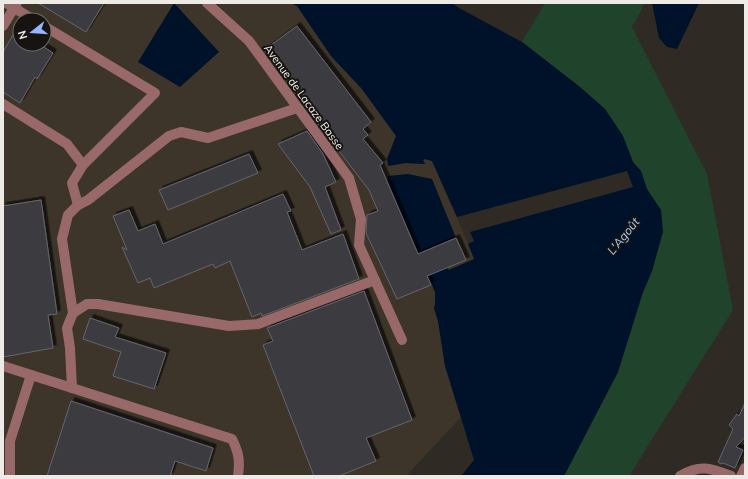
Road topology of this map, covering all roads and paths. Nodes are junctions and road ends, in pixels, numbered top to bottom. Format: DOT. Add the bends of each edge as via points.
graph roads {
  1 [pos="207,3"];
  2 [pos="13,5"];
  3 [pos="23,12"];
  4 [pos="3,26"];
  5 [pos="52,31"];
  6 [pos="3,105"];
  7 [pos="297,108"];
  8 [pos="83,166"];
  9 [pos="78,204"];
  10 [pos="375,280"];
  11 [pos="73,313"];
  12 [pos="402,340"];
  13 [pos="3,366"];
  14 [pos="31,375"];
  15 [pos="72,388"];
  16 [pos="745,468"];
  17 [pos="10,476"];
  18 [pos="238,476"];
  19 [pos="680,476"];
  20 [pos="731,476"];
  21 [pos="741,476"];
  1 -- 7 [label="street, Avenue de Lacaze Basse" via="248,41"];
  2 -- 3 [label="street"];
  2 -- 4 [label="street"];
  5 -- 8 [label="street" via="155,93"];
  6 -- 8 [label="street" via="68,144"];
  7 -- 9 [label="street" via="208,138 181,132 169,136 88,200"];
  7 -- 10 [label="street, Avenue de Lacaze Basse" via="348,178 361,219 359,245"];
  8 -- 9 [label="street" via="72,183"];
  9 -- 11 [label="street" via="68,215 62,239"];
  10 -- 11 [label="street" via="258,324 230,326 98,304 87,304"];
  10 -- 12 [label="street"];
  11 -- 15 [label="street" via="67,328"];
  13 -- 14 [label="street"];
  14 -- 15 [label="street"];
  14 -- 17 [label="street" via="10,441"];
  15 -- 18 [label="street" via="232,440 240,464"];
  16 -- 21 [label="street"];
  19 -- 20 [label="street" via="702,467"];
}
